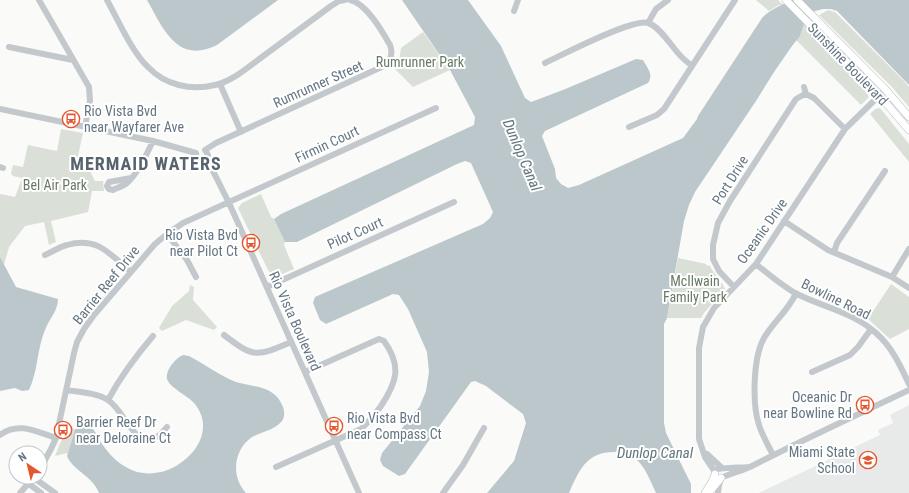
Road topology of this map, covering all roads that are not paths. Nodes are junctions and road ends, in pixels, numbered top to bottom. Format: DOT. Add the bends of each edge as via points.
graph roads {
  1 [pos="39,0"];
  2 [pos="107,0"];
  3 [pos="345,0"];
  4 [pos="350,0"];
  5 [pos="518,0"];
  6 [pos="668,0"];
  7 [pos="735,0"];
  8 [pos="786,0"];
  9 [pos="797,0"];
  10 [pos="514,11"];
  11 [pos="648,23"];
  12 [pos="8,47"];
  13 [pos="73,60"];
  14 [pos="545,63"];
  15 [pos="692,66"];
  16 [pos="220,84"];
  17 [pos="804,87"];
  18 [pos="885,90"];
  19 [pos="806,94"];
  20 [pos="879,95"];
  21 [pos="436,108"];
  22 [pos="0,109"];
  23 [pos="909,117"];
  24 [pos="85,127"];
  25 [pos="629,128"];
  26 [pos="845,129"];
  27 [pos="909,130"];
  28 [pos="242,132"];
  29 [pos="153,141"];
  30 [pos="206,150"];
  31 [pos="196,153"];
  32 [pos="205,159"];
  33 [pos="885,171"];
  34 [pos="131,178"];
  35 [pos="454,202"];
  36 [pos="229,203"];
  37 [pos="784,221"];
  38 [pos="167,234"];
  39 [pos="909,249"];
  40 [pos="834,252"];
  41 [pos="44,255"];
  42 [pos="756,264"];
  43 [pos="131,272"];
  44 [pos="196,277"];
  45 [pos="892,277"];
  46 [pos="267,287"];
  47 [pos="734,287"];
  48 [pos="909,288"];
  49 [pos="796,293"];
  50 [pos="871,329"];
  51 [pos="224,335"];
  52 [pos="154,336"];
  53 [pos="291,342"];
  54 [pos="305,372"];
  55 [pos="812,372"];
  56 [pos="909,384"];
  57 [pos="66,390"];
  58 [pos="909,390"];
  59 [pos="108,400"];
  60 [pos="166,427"];
  61 [pos="484,428"];
  62 [pos="0,435"];
  63 [pos="56,438"];
  64 [pos="336,441"];
  65 [pos="702,449"];
  66 [pos="48,454"];
  67 [pos="773,455"];
  68 [pos="276,467"];
  69 [pos="750,467"];
  70 [pos="721,468"];
  71 [pos="715,473"];
  72 [pos="723,477"];
  73 [pos="28,485"];
  74 [pos="30,485"];
  75 [pos="44,485"];
  76 [pos="20,493"];
  77 [pos="41,493"];
  78 [pos="55,493"];
  79 [pos="359,493"];
  80 [pos="443,493"];
  81 [pos="705,493"];
  82 [pos="708,493"];
  83 [pos="718,493"];
  1 -- 13 [label="street"];
  2 -- 16 [label="street" via="140,59 160,77 185,87"];
  3 -- 16 [label="street" via="330,6 234,77"];
  4 -- 28 [label="street, Rumrunner Street" via="363,6 390,45 392,52 386,65"];
  5 -- 10 [label="street"];
  6 -- 11 [label="street" via="656,9"];
  7 -- 15 [label="street"];
  8 -- 20 [label="main road, Sunshine Boulevard"];
  9 -- 18 [label="main road, Sunshine Boulevard"];
  11 -- 14 [label="street" via="630,25"];
  11 -- 15 [label="street" via="655,27"];
  12 -- 13 [label="street"];
  13 -- 24 [label="street" via="90,92"];
  15 -- 25 [label="street" via="664,109"];
  16 -- 28 [label="street"];
  17 -- 19 [label="street"];
  18 -- 20 [label="street, Oceanic Drive"];
  18 -- 23 [label="main road, Sunshine Boulevard"];
  19 -- 26 [label="street" via="814,98"];
  19 -- 47 [label="street, Port Drive" via="796,99 718,223 713,259 719,271"];
  20 -- 26 [label="street, Oceanic Drive"];
  20 -- 27 [label="main road, Sunshine Boulevard"];
  21 -- 36 [label="street, Firmin Court"];
  22 -- 24 [label="street"];
  24 -- 29 [label="street"];
  26 -- 37 [label="street, Oceanic Drive"];
  28 -- 30 [label="street, Rumrunner Street"];
  29 -- 31 [label="street"];
  29 -- 34 [label="street"];
  30 -- 31 [label="street" via="201,149"];
  30 -- 32 [label="street" via="208,155"];
  31 -- 32 [label="street" via="197,158"];
  32 -- 36 [label="street, Rio Vista Boulevard"];
  33 -- 40 [label="street"];
  35 -- 46 [label="street, Pilot Court"];
  36 -- 38 [label="street, Barrier Reef Drive" via="183,223"];
  36 -- 46 [label="street, Rio Vista Boulevard"];
  37 -- 40 [label="street"];
  37 -- 42 [label="street, Oceanic Drive"];
  38 -- 43 [label="street, Barrier Reef Drive"];
  38 -- 44 [label="street"];
  39 -- 45 [label="street"];
  40 -- 45 [label="street"];
  41 -- 43 [label="street" via="66,245 93,243 105,249"];
  42 -- 47 [label="street, Oceanic Drive"];
  42 -- 49 [label="street, Bowline Road"];
  43 -- 57 [label="street, Barrier Reef Drive" via="94,315 81,335"];
  45 -- 48 [label="street"];
  46 -- 53 [label="street, Rio Vista Boulevard"];
  47 -- 65 [label="street, Oceanic Drive" via="711,313 699,342 699,434"];
  49 -- 50 [label="street, Bowline Road" via="849,315"];
  49 -- 67 [label="street" via="764,338 757,359 756,414 761,432"];
  50 -- 55 [label="street" via="850,355"];
  50 -- 56 [label="street, Bowline Road" via="893,353"];
  51 -- 53 [label="street" via="246,351 258,353 268,352"];
  52 -- 59 [label="street" via="120,378"];
  53 -- 54 [label="street, Rio Vista Boulevard"];
  54 -- 64 [label="street, Rio Vista Boulevard"];
  54 -- 64 [label="street" via="379,339 384,341 392,357 396,376 389,394 371,420 355,432"];
  57 -- 59 [label="street" via="97,395"];
  57 -- 63 [label="street, Barrier Reef Drive"];
  58 -- 67 [label="street"];
  59 -- 60 [label="street" via="138,437 147,440 157,438"];
  61 -- 80 [label="street"];
  62 -- 63 [label="street" via="18,427"];
  63 -- 66 [label="street, Barrier Reef Drive"];
  64 -- 68 [label="street"];
  64 -- 79 [label="street, Rio Vista Boulevard"];
  65 -- 70 [label="street"];
  65 -- 71 [label="street, Oceanic Drive"];
  67 -- 69 [label="street"];
  69 -- 70 [label="street"];
  69 -- 72 [label="street"];
  70 -- 71 [label="street"];
  70 -- 72 [label="street" via="725,470"];
  71 -- 72 [label="street" via="717,477"];
  71 -- 81 [label="main road"];
  72 -- 82 [label="main road"];
  72 -- 83 [label="street"];
  73 -- 76 [label="street"];
  74 -- 77 [label="street"];
  75 -- 78 [label="street"];
}
